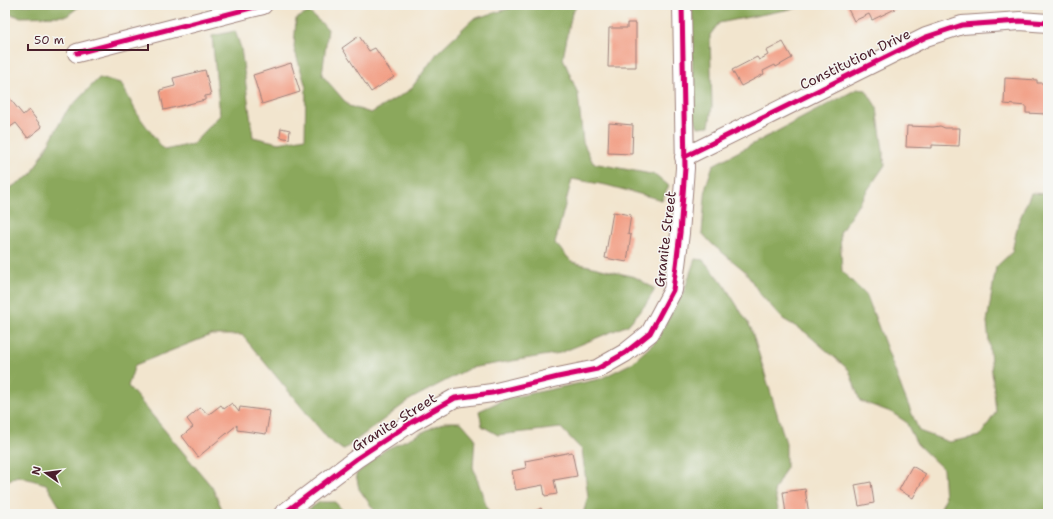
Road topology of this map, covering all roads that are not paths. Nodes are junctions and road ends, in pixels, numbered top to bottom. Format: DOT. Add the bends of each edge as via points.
graph roads {
  1 [pos="263,5"];
  2 [pos="682,5"];
  3 [pos="1048,23"];
  4 [pos="77,53"];
  5 [pos="684,157"];
  6 [pos="282,514"];
  1 -- 4 [label="street"];
  2 -- 5 [label="street, Granite Street"];
  3 -- 5 [label="street, Constitution Drive" via="1020,21 970,24 926,37"];
  5 -- 6 [label="street, Granite Street" via="680,233 673,290 650,333 625,353 597,370 492,393 455,398 412,422 353,461"];
}
